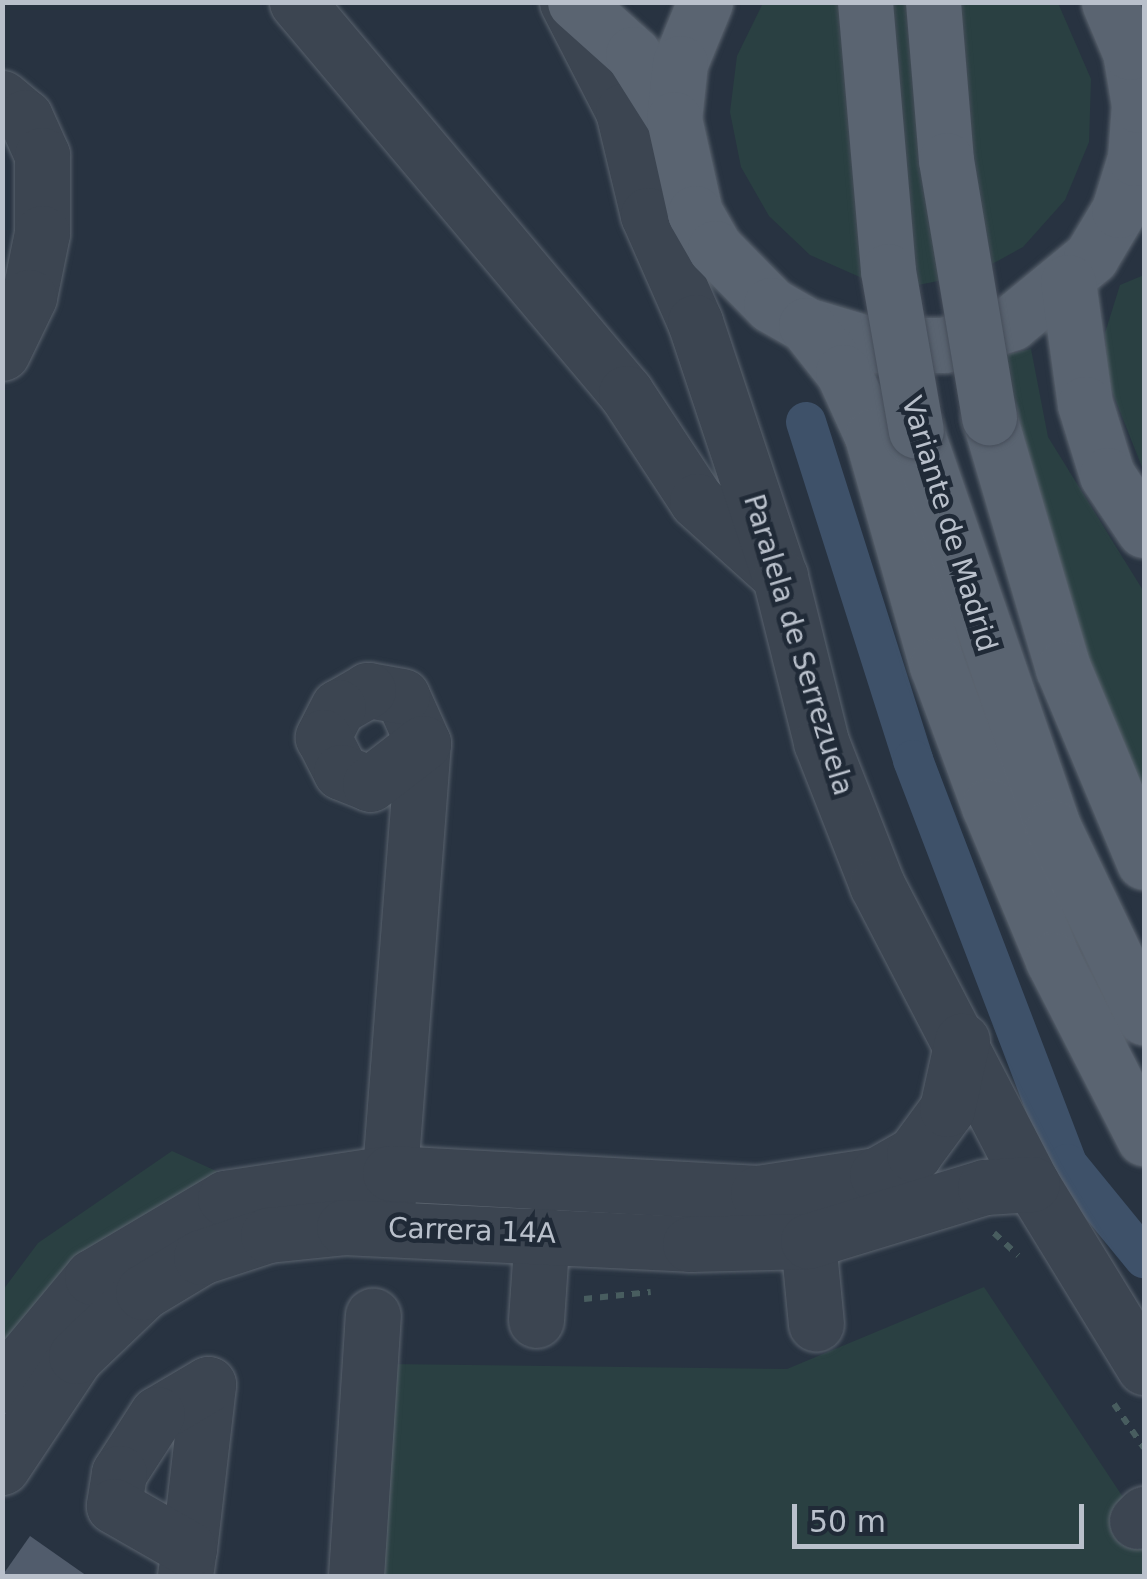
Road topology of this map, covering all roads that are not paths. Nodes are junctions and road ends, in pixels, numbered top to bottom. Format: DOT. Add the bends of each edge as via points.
graph roads {
  1 [pos="297,2"];
  2 [pos="567,2"];
  3 [pos="576,2"];
  4 [pos="706,2"];
  5 [pos="864,2"];
  6 [pos="932,2"];
  7 [pos="1108,2"];
  8 [pos="1137,59"];
  9 [pos="2,98"];
  10 [pos="674,119"];
  11 [pos="1144,247"];
  12 [pos="1080,269"];
  13 [pos="806,325"];
  14 [pos="2,353"];
  15 [pos="1144,530"];
  16 [pos="780,577"];
  17 [pos="422,743"];
  18 [pos="370,784"];
  19 [pos="417,819"];
  20 [pos="1144,862"];
  21 [pos="1144,1017"];
  22 [pos="962,1040"];
  23 [pos="1144,1138"];
  24 [pos="390,1173"];
  25 [pos="1032,1184"];
  26 [pos="386,1228"];
  27 [pos="542,1233"];
  28 [pos="808,1241"];
  29 [pos="537,1312"];
  30 [pos="373,1316"];
  31 [pos="816,1324"];
  32 [pos="1123,1377"];
  33 [pos="2,1385"];
  34 [pos="2,1467"];
  35 [pos="356,1576"];
  1 -- 16 [label="street" via="626,394 697,501"];
  2 -- 16 [label="street, Paralela de Serrezuela" via="622,111 648,215 695,322"];
  3 -- 10 [label="main road" via="633,54"];
  4 -- 10 [label="main road" via="680,63"];
  5 -- 21 [label="main road, Variante de Madrid, bridge" via="888,271 916,431 1046,809"];
  6 -- 20 [label="main road, bridge" via="946,160 989,418 1063,668"];
  7 -- 8 [label="main road"];
  8 -- 12 [label="main road" via="1135,158 1119,210"];
  9 -- 14 [label="street" via="24,117 42,155 42,233 29,297"];
  10 -- 13 [label="main road" via="679,168 715,248 771,305"];
  11 -- 12 [label="main road"];
  12 -- 13 [label="main road" via="1010,322 944,344 873,345"];
  12 -- 15 [label="main road" via="1096,439 1107,475"];
  13 -- 23 [label="main road" via="843,372 872,436 937,665 989,806 1052,960"];
  16 -- 22 [label="street, Paralela de Serrezuela" via="821,742 878,884"];
  17 -- 18 [label="street"];
  17 -- 18 [label="street" via="402,696 368,690 338,707 323,737 341,772"];
  17 -- 19 [label="street"];
  18 -- 19 [label="street"];
  19 -- 24 [label="street"];
  22 -- 24 [label="street, Carrera 14A" via="947,1108 914,1154 877,1176 758,1193"];
  22 -- 25 [label="street, Paralela de Serrezuela"];
  24 -- 26 [label="street"];
  24 -- 33 [label="street, Carrera 14A" via="225,1198 92,1277"];
  25 -- 28 [label="street, Carrera 14A" via="984,1186"];
  25 -- 32 [label="street, Paralela de Serrezuela"];
  26 -- 27 [label="street, Carrera 14A"];
  26 -- 34 [label="street, Carrera 14A" via="268,1235 201,1258 142,1292 76,1356"];
  27 -- 28 [label="street, Carrera 14A" via="690,1244"];
  27 -- 29 [label="street"];
  28 -- 31 [label="street"];
  30 -- 35 [label="street"];
}
